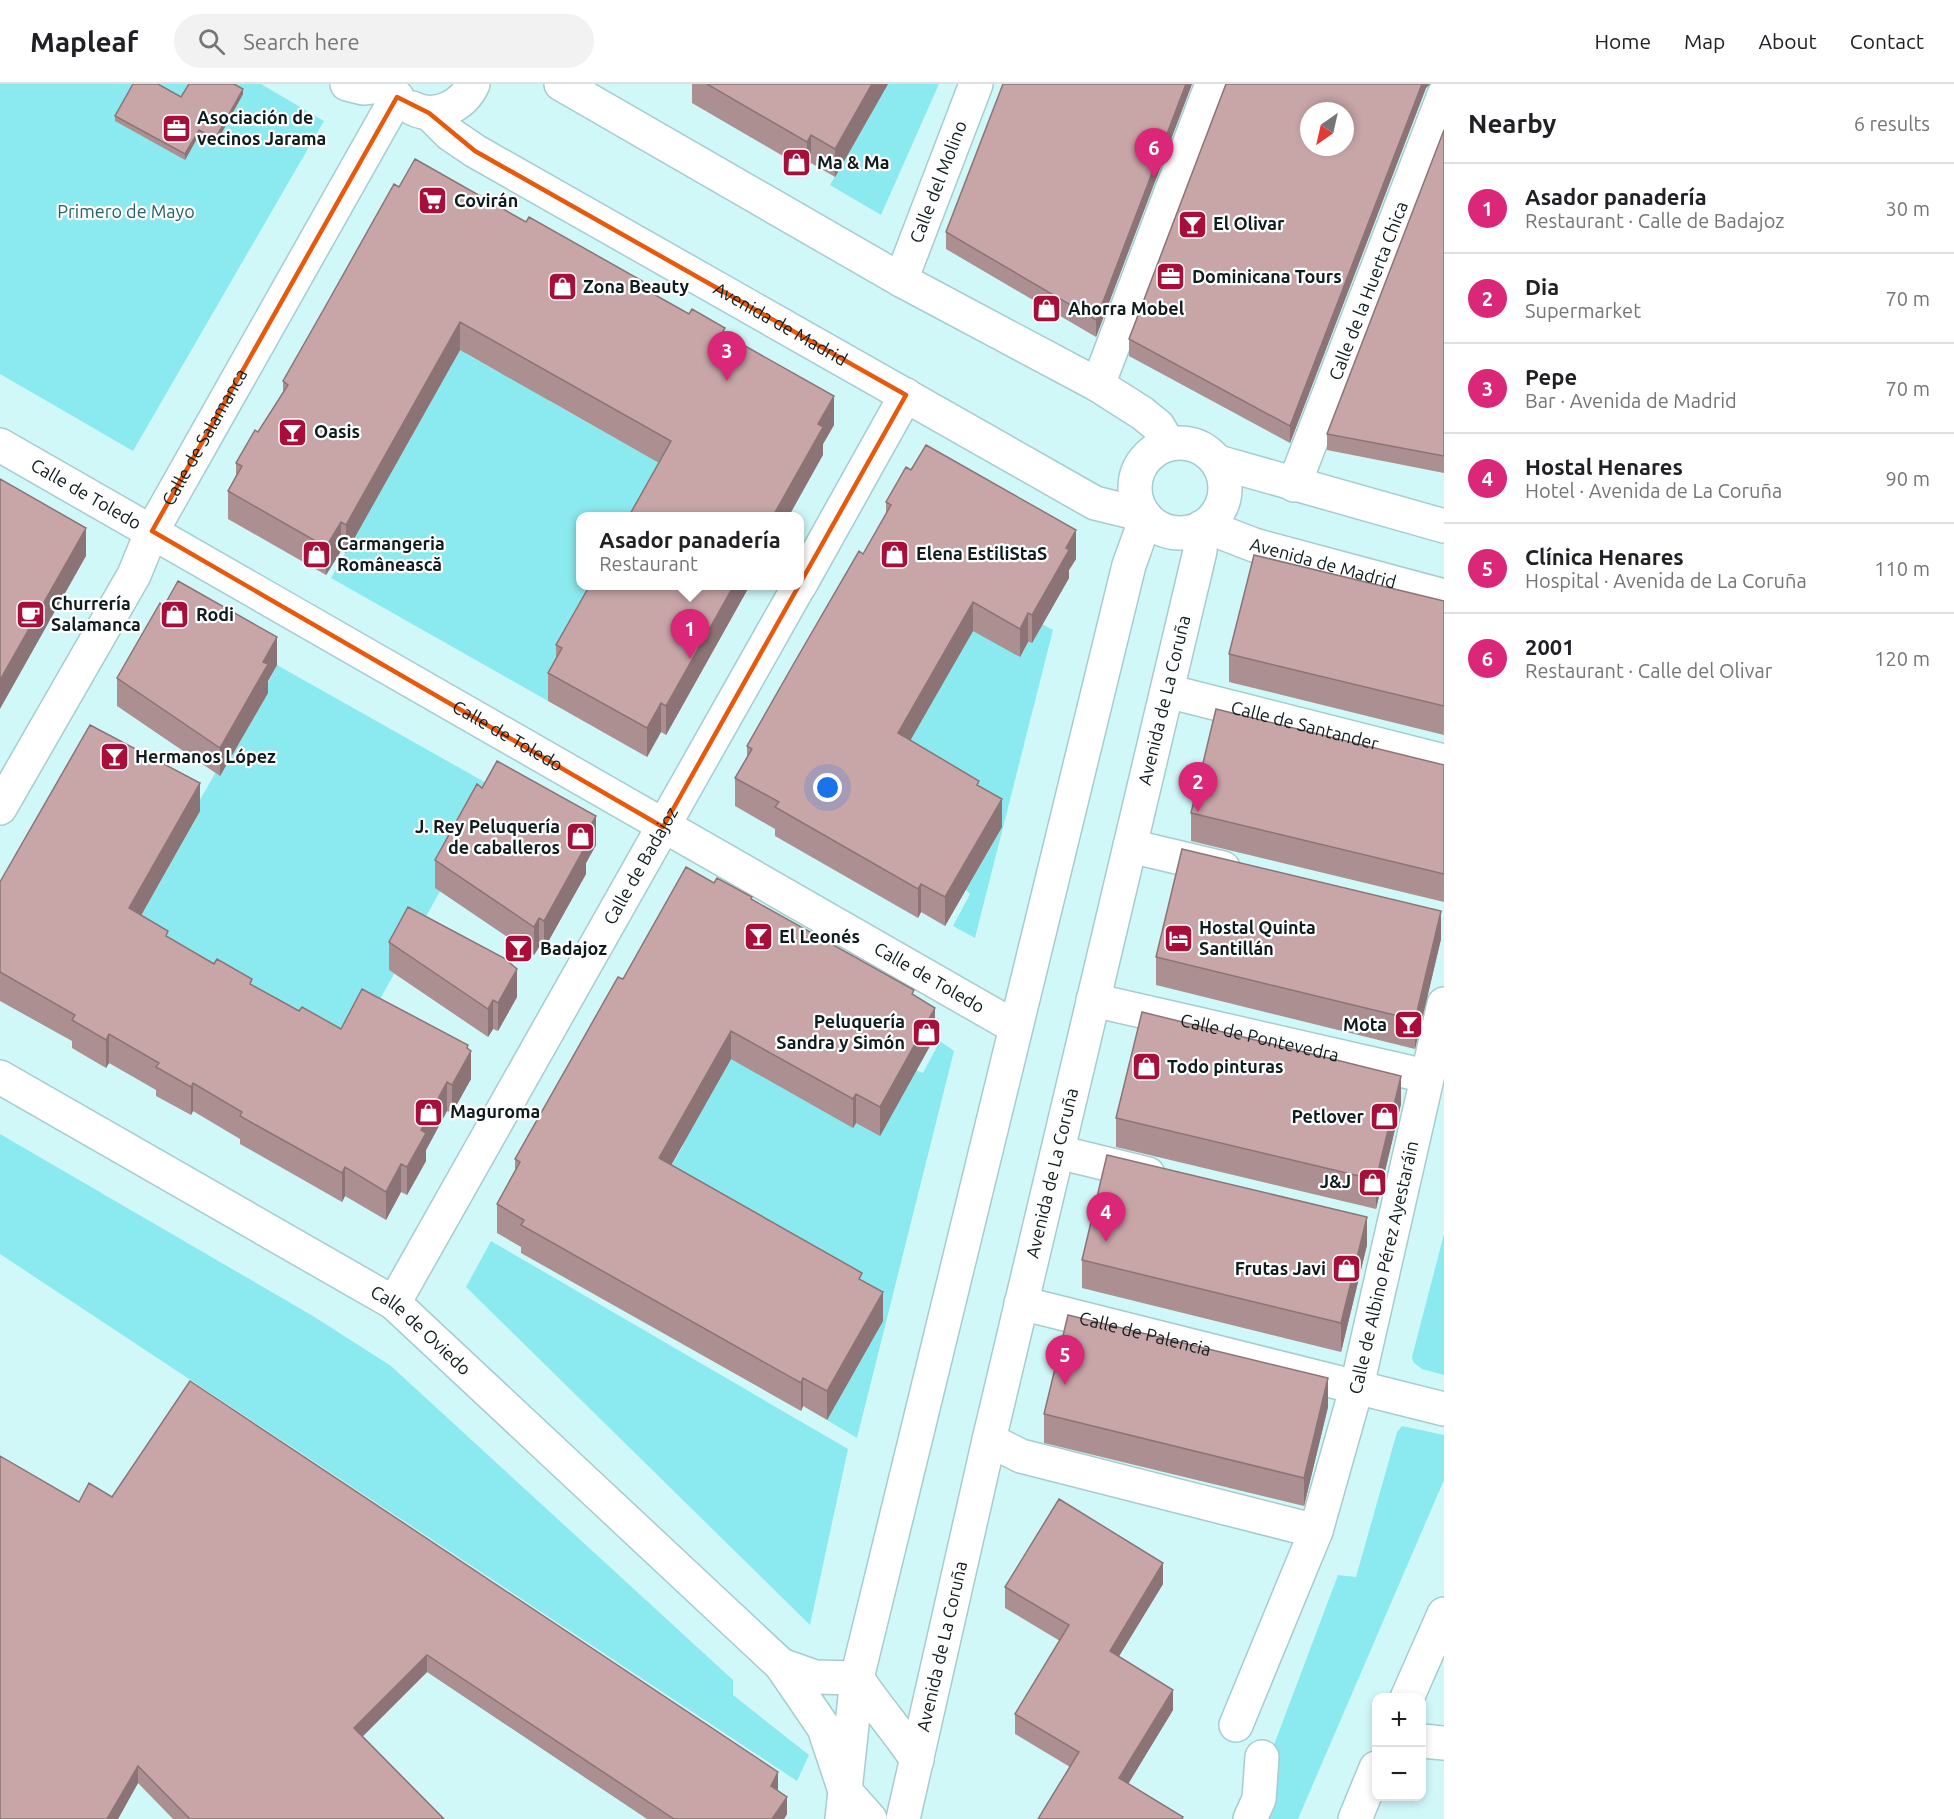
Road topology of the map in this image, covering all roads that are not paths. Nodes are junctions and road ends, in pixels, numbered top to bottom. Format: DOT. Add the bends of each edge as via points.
graph roads {
  1 [pos="347,84"];
  2 [pos="473,84"];
  3 [pos="561,84"];
  4 [pos="976,84"];
  5 [pos="1212,84"];
  6 [pos="391,89"];
  7 [pos="1444,95"];
  8 [pos="429,112"];
  9 [pos="901,280"];
  10 [pos="1098,385"];
  11 [pos="906,396"];
  12 [pos="1168,443"];
  13 [pos="0,445"];
  14 [pos="1218,462"];
  15 [pos="1294,485"];
  16 [pos="1145,517"];
  17 [pos="1444,526"];
  18 [pos="1204,527"];
  19 [pos="152,531"];
  20 [pos="804,576"];
  21 [pos="796,590"];
  22 [pos="1444,596"];
  23 [pos="1167,691"];
  24 [pos="1444,761"];
  25 [pos="0,808"];
  26 [pos="663,827"];
  27 [pos="1130,846"];
  28 [pos="1254,875"];
  29 [pos="1093,1000"];
  30 [pos="1444,1004"];
  31 [pos="1015,1028"];
  32 [pos="1426,1076"];
  33 [pos="0,1077"];
  34 [pos="1058,1152"];
  35 [pos="1182,1182"];
  36 [pos="1021,1303"];
  37 [pos="394,1304"];
  38 [pos="1357,1386"];
  39 [pos="1444,1409"];
  40 [pos="989,1440"];
  41 [pos="1316,1531"];
  42 [pos="1444,1614"];
  43 [pos="781,1665"];
  44 [pos="857,1678"];
  45 [pos="1409,1693"];
  46 [pos="1236,1725"];
  47 [pos="1426,1741"];
  48 [pos="1444,1743"];
  49 [pos="1262,1757"];
  50 [pos="917,1760"];
  51 [pos="1372,1780"];
  52 [pos="844,1805"];
  53 [pos="870,1819"];
  54 [pos="903,1819"];
  55 [pos="1250,1819"];
  56 [pos="1355,1819"];
  1 -- 6 [label="street"];
  2 -- 8 [label="street" via="457,104"];
  3 -- 9 [label="street"];
  4 -- 9 [label="street, Calle del Molino"];
  5 -- 10 [label="street"];
  6 -- 8 [label="street" via="417,111"];
  6 -- 19 [label="street, Calle de Salamanca"];
  7 -- 15 [label="street, Calle de la Huerta Chica"];
  8 -- 11 [label="street, Avenida de Madrid" via="450,134 475,151"];
  9 -- 10 [label="street"];
  10 -- 12 [label="street" via="1158,426"];
  11 -- 16 [label="street, Avenida de Madrid" via="1095,503"];
  11 -- 20 [label="street, Calle de Badajoz"];
  12 -- 14 [label="street" via="1194,445"];
  12 -- 16 [label="street" via="1140,464 1134,482 1136,500"];
  13 -- 19 [label="street, Calle de Toledo"];
  14 -- 15 [label="street"];
  14 -- 18 [label="street" via="1224,479 1224,498 1217,515"];
  15 -- 17 [label="street"];
  16 -- 18 [label="street" via="1168,532 1186,533"];
  16 -- 31 [label="street" via="1129,564"];
  18 -- 22 [label="street, Avenida de Madrid" via="1254,545"];
  18 -- 23 [label="street, Avenida de La Coruña"];
  19 -- 25 [label="street, Calle de Salamanca" via="134,575"];
  19 -- 26 [label="street, Calle de Toledo"];
  21 -- 26 [label="street, Calle de Badajoz"];
  23 -- 24 [label="street, Calle de Santander"];
  23 -- 27 [label="street, Avenida de La Coruña"];
  26 -- 31 [label="street, Calle de Toledo"];
  26 -- 37 [label="street, Calle de Badajoz"];
  27 -- 28 [label="street"];
  27 -- 29 [label="street, Avenida de La Coruña"];
  29 -- 32 [label="street, Calle de Pontevedra"];
  29 -- 34 [label="street, Avenida de La Coruña"];
  30 -- 32 [label="street, Calle de Albino Pérez Ayestaráin"];
  31 -- 44 [label="street"];
  32 -- 38 [label="street, Calle de Albino Pérez Ayestaráin" via="1380,1230"];
  33 -- 37 [label="street, Calle de Oviedo"];
  34 -- 35 [label="street"];
  34 -- 36 [label="street, Avenida de La Coruña"];
  36 -- 38 [label="street, Calle de Palencia"];
  36 -- 40 [label="street, Avenida de La Coruña"];
  37 -- 43 [label="street, Calle de Oviedo"];
  38 -- 39 [label="street, Calle de Palencia"];
  38 -- 41 [label="street, Calle de Albino Pérez Ayestaráin"];
  40 -- 41 [label="street" via="1021,1456"];
  40 -- 50 [label="street, Avenida de La Coruña"];
  41 -- 46 [label="street, Calle de Albino Pérez Ayestaráin"];
  42 -- 45 [label="street"];
  43 -- 44 [label="street, Calle de Oviedo" via="815,1677"];
  43 -- 52 [label="street, Calle de Oviedo" via="824,1728"];
  44 -- 50 [label="street"];
  44 -- 52 [label="street"];
  47 -- 48 [label="street"];
  49 -- 55 [label="street" via="1258,1799"];
  50 -- 54 [label="street, Avenida de La Coruña"];
  51 -- 56 [label="street"];
  52 -- 53 [label="street, Calle de Oviedo"];
}
